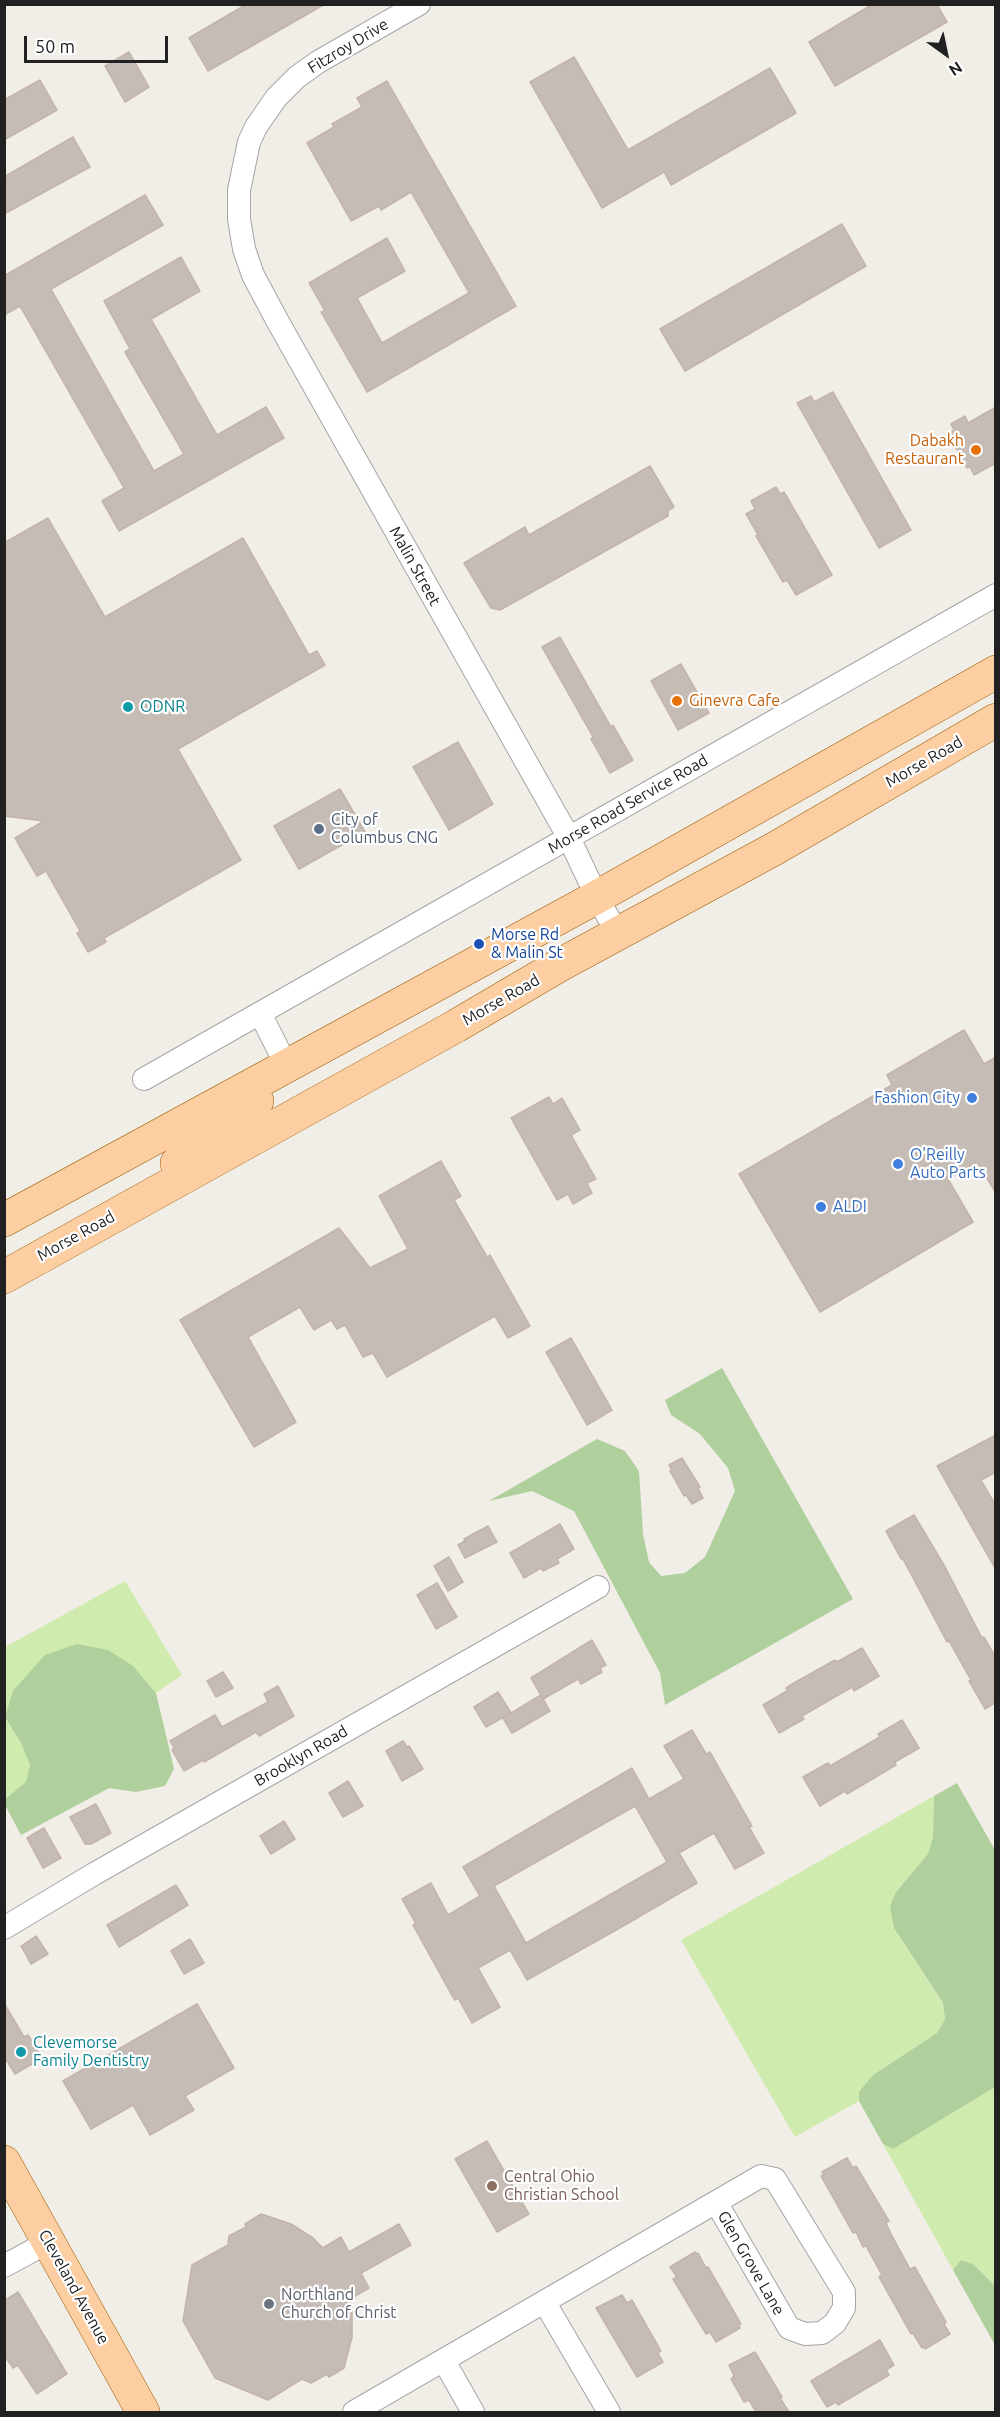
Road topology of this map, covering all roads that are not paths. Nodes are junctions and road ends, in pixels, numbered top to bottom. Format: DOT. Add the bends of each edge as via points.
graph roads {
  1 [pos="419,4"];
  2 [pos="239,190"];
  3 [pos="996,595"];
  4 [pos="996,672"];
  5 [pos="996,720"];
  6 [pos="568,838"];
  7 [pos="597,897"];
  8 [pos="618,935"];
  9 [pos="450,978"];
  10 [pos="260,1013"];
  11 [pos="287,1067"];
  12 [pos="144,1079"];
  13 [pos="308,1109"];
  14 [pos="4,1220"];
  15 [pos="105,1220"];
  16 [pos="4,1277"];
  17 [pos="598,1587"];
  18 [pos="4,1928"];
  19 [pos="4,2162"];
  20 [pos="716,2202"];
  21 [pos="50,2241"];
  22 [pos="4,2266"];
  23 [pos="545,2303"];
  24 [pos="444,2361"];
  25 [pos="143,2412"];
  26 [pos="354,2412"];
  27 [pos="473,2412"];
  28 [pos="609,2412"];
  1 -- 2 [label="street, Fitzroy Drive" via="318,62 276,98 249,142"];
  2 -- 6 [label="street, Malin Street" via="244,249 253,275"];
  3 -- 6 [label="street, Morse Road Service Road"];
  4 -- 7 [label="main road"];
  5 -- 8 [label="main road, Morse Road"];
  6 -- 7 [label="street, Malin Street"];
  6 -- 10 [label="street, Morse Road Service Road"];
  7 -- 8 [label="street, Malin Street"];
  7 -- 9 [label="main road"];
  8 -- 13 [label="main road, Morse Road"];
  9 -- 11 [label="main road"];
  9 -- 13 [label="main road" via="395,1030 319,1086"];
  10 -- 11 [label="street"];
  10 -- 12 [label="street, Morse Road Service Road"];
  11 -- 14 [label="main road"];
  11 -- 15 [label="main road" via="248,1111"];
  13 -- 15 [label="main road, Morse Road"];
  15 -- 16 [label="main road, Morse Road"];
  17 -- 18 [label="street, Brooklyn Road"];
  19 -- 21 [label="main road, Cleveland Avenue"];
  20 -- 20 [label="street, Glen Grove Lane" via="761,2176 775,2179 844,2292 844,2308 836,2323 822,2333 805,2334 789,2328"];
  20 -- 23 [label="street, Glen Grove Lane"];
  21 -- 22 [label="street"];
  21 -- 25 [label="main road, Cleveland Avenue"];
  23 -- 24 [label="street, Glen Grove Lane"];
  23 -- 28 [label="street"];
  24 -- 26 [label="street, Glen Grove Lane"];
  24 -- 27 [label="street"];
}
